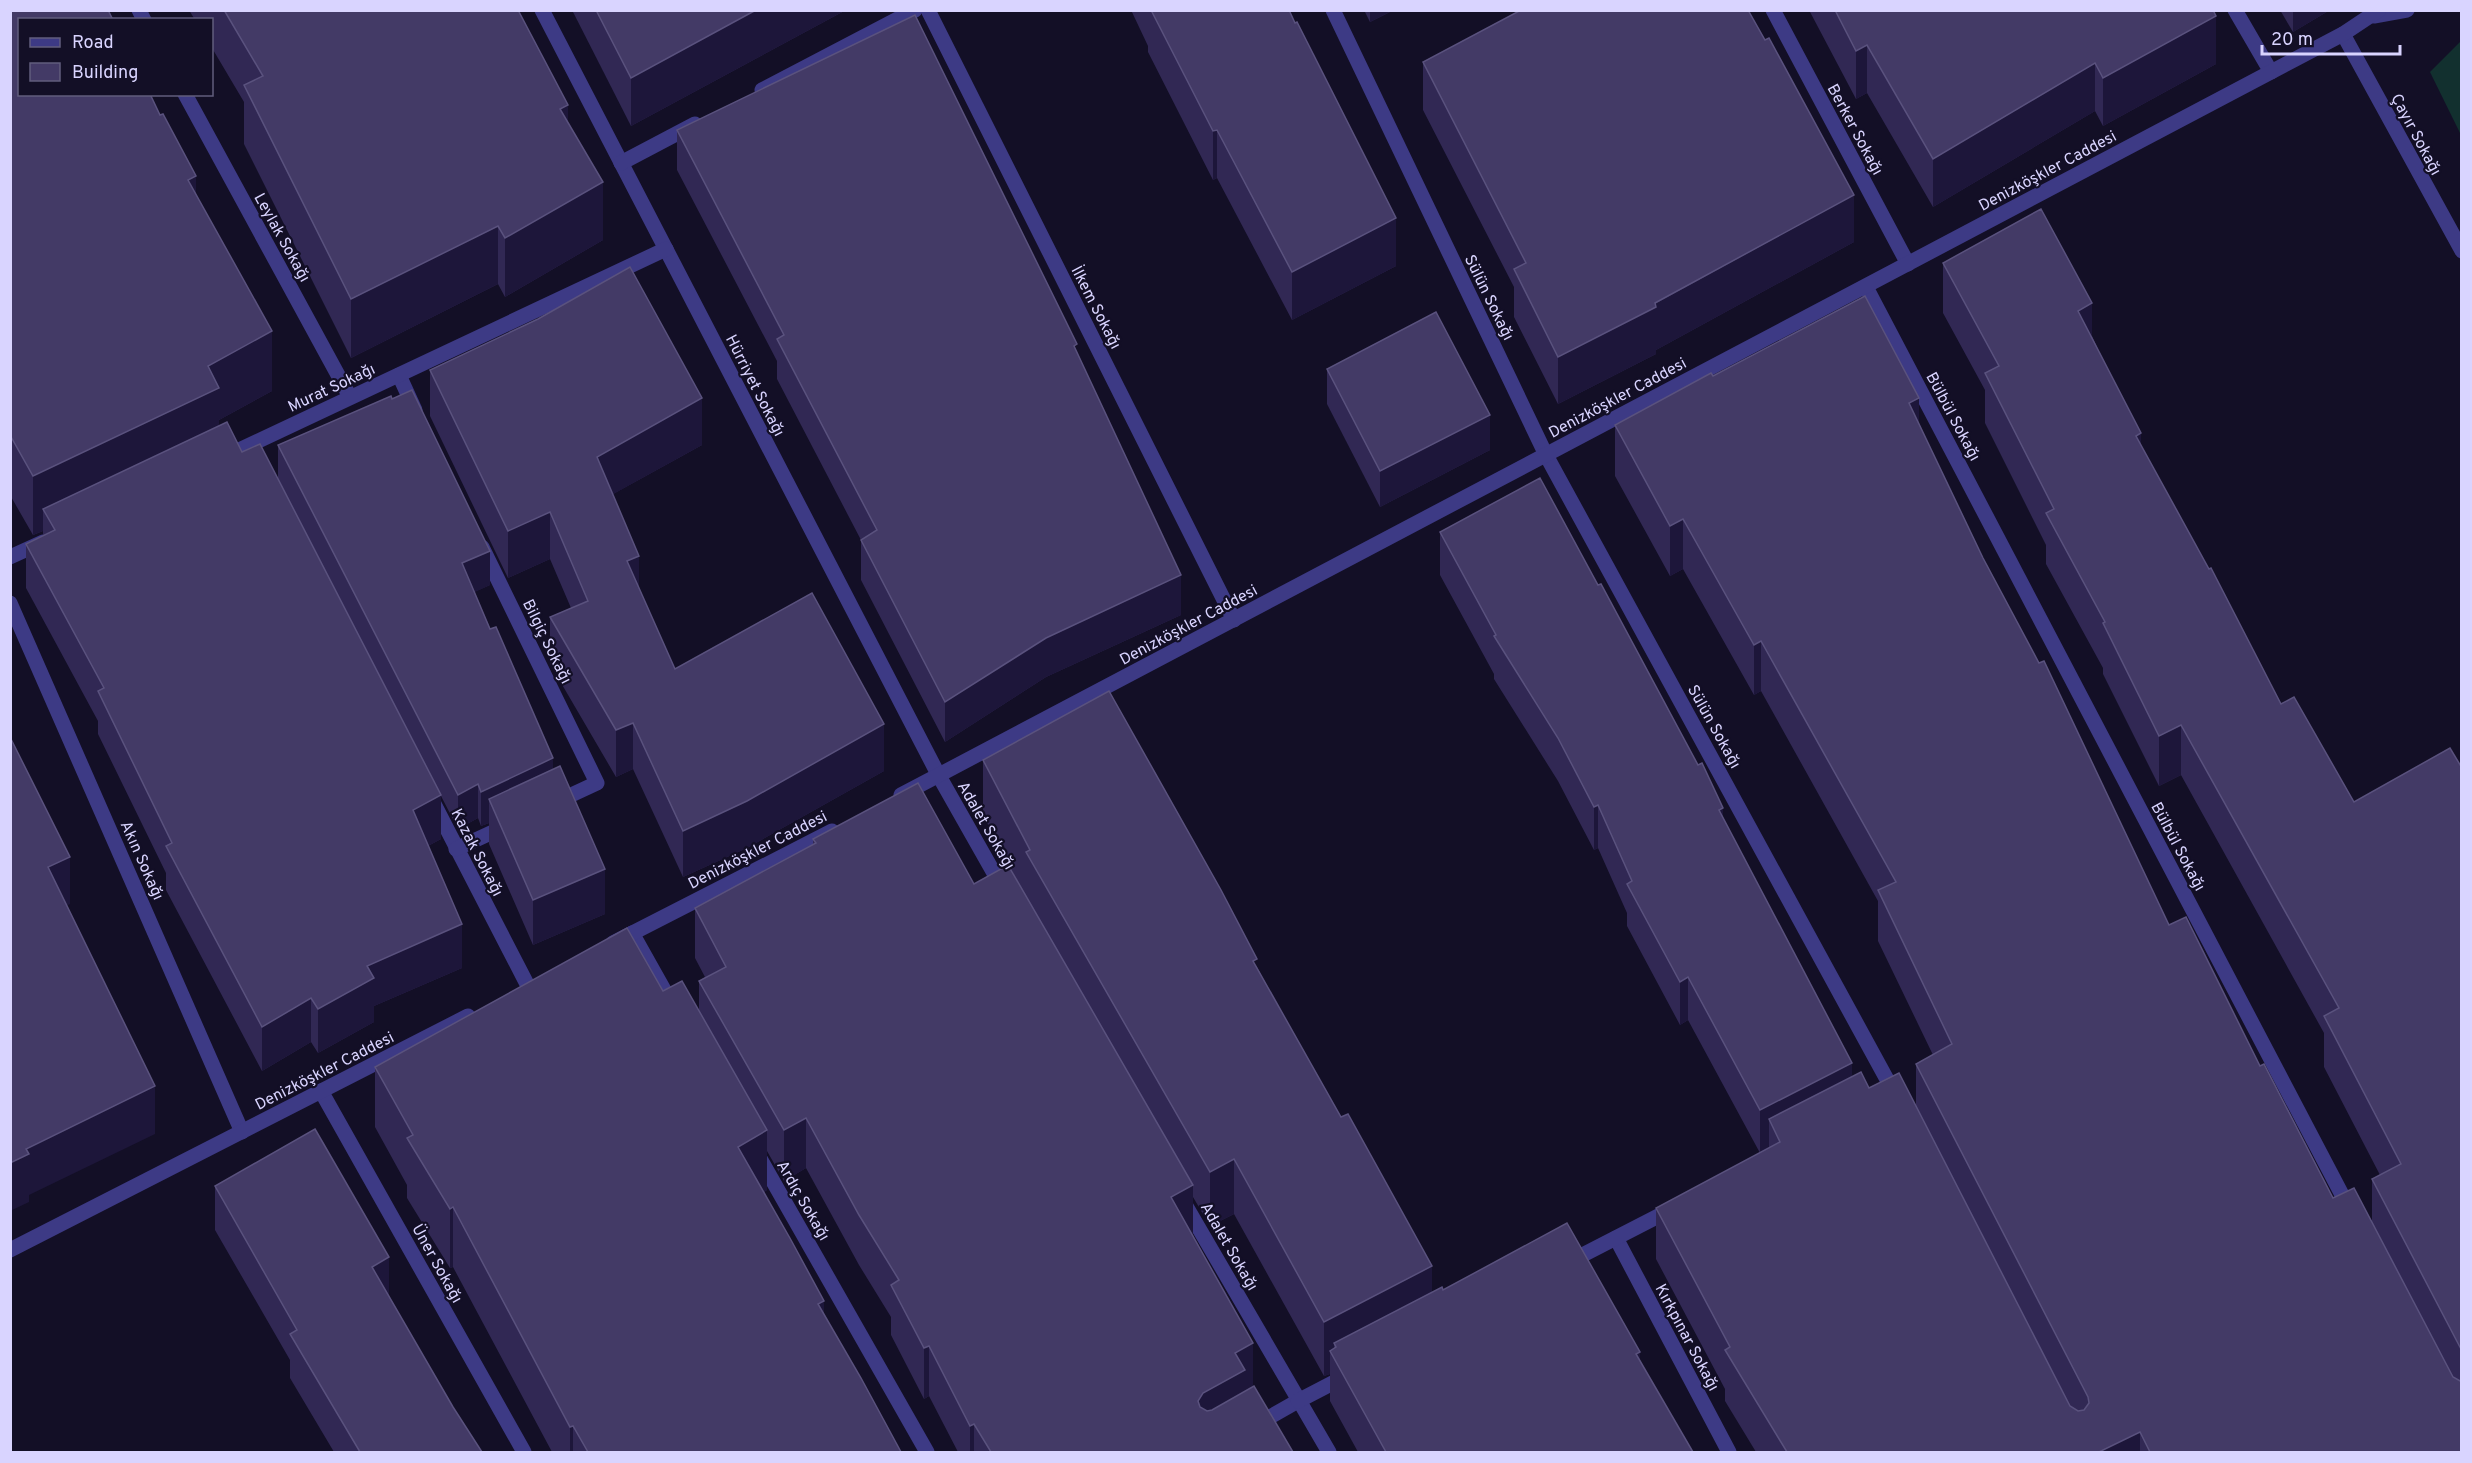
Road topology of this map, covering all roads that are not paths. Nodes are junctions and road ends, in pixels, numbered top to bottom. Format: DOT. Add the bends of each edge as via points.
graph roads {
  1 [pos="542,10"];
  2 [pos="915,10"];
  3 [pos="928,10"];
  4 [pos="1333,10"];
  5 [pos="1773,10"];
  6 [pos="2235,10"];
  7 [pos="2407,10"];
  8 [pos="2377,13"];
  9 [pos="2343,34"];
  10 [pos="2271,72"];
  11 [pos="186,96"];
  12 [pos="747,98"];
  13 [pos="705,119"];
  14 [pos="621,163"];
  15 [pos="666,249"];
  16 [pos="2462,251"];
  17 [pos="1908,264"];
  18 [pos="1866,287"];
  19 [pos="399,375"];
  20 [pos="350,398"];
  21 [pos="425,429"];
  22 [pos="1546,455"];
  23 [pos="206,466"];
  24 [pos="477,536"];
  25 [pos="54,537"];
  26 [pos="10,557"];
  27 [pos="10,603"];
  28 [pos="1234,620"];
  29 [pos="939,776"];
  30 [pos="424,785"];
  31 [pos="886,803"];
  32 [pos="543,808"];
  33 [pos="521,818"];
  34 [pos="843,825"];
  35 [pos="456,849"];
  36 [pos="1009,899"];
  37 [pos="632,933"];
  38 [pos="600,949"];
  39 [pos="528,986"];
  40 [pos="486,1007"];
  41 [pos="679,1016"];
  42 [pos="321,1091"];
  43 [pos="1906,1115"];
  44 [pos="242,1132"];
  45 [pos="750,1141"];
  46 [pos="1174,1186"];
  47 [pos="1688,1200"];
  48 [pos="2356,1221"];
  49 [pos="1616,1238"];
  50 [pos="10,1250"];
  51 [pos="1552,1270"];
  52 [pos="1362,1368"];
  53 [pos="1298,1401"];
  54 [pos="1238,1435"];
  55 [pos="524,1452"];
  56 [pos="927,1452"];
  57 [pos="1329,1452"];
  58 [pos="1729,1452"];
  1 -- 14 [label="street, Hürriyet Sokağı"];
  2 -- 12 [label="street"];
  3 -- 28 [label="street, İlkem Sokağı"];
  4 -- 22 [label="street, Sülün Sokağı"];
  5 -- 17 [label="street, Berker Sokağı"];
  6 -- 10 [label="street"];
  7 -- 8 [label="street, Denizköşkler Caddesi"];
  8 -- 9 [label="street, Denizköşkler Caddesi"];
  9 -- 10 [label="street, Denizköşkler Caddesi"];
  9 -- 16 [label="street, Çayır Sokağı"];
  10 -- 17 [label="street, Denizköşkler Caddesi"];
  11 -- 20 [label="street, Leylak Sokağı"];
  13 -- 14 [label="street"];
  14 -- 15 [label="street, Hürriyet Sokağı"];
  15 -- 19 [label="street, Murat Sokağı"];
  15 -- 29 [label="street, Hürriyet Sokağı"];
  17 -- 18 [label="street, Denizköşkler Caddesi"];
  18 -- 22 [label="street, Denizköşkler Caddesi"];
  18 -- 48 [label="street, Bülbül Sokağı"];
  19 -- 20 [label="street, Murat Sokağı"];
  19 -- 21 [label="street"];
  20 -- 23 [label="street, Murat Sokağı" via="251,451"];
  22 -- 28 [label="street, Denizköşkler Caddesi"];
  22 -- 43 [label="street, Sülün Sokağı" via="1890,1096"];
  24 -- 32 [label="street, Bilgiç Sokağı" via="597,783"];
  25 -- 26 [label="street"];
  27 -- 44 [label="street, Akın Sokağı"];
  28 -- 29 [label="street, Denizköşkler Caddesi"];
  29 -- 31 [label="street, Denizköşkler Caddesi"];
  29 -- 36 [label="street, Adalet Sokağı"];
  30 -- 35 [label="street, Kazak Sokağı"];
  33 -- 35 [label="street"];
  34 -- 37 [label="street, Denizköşkler Caddesi"];
  35 -- 39 [label="street, Kazak Sokağı"];
  37 -- 38 [label="street, Denizköşkler Caddesi"];
  37 -- 41 [label="street"];
  40 -- 42 [label="street, Denizköşkler Caddesi"];
  42 -- 44 [label="street, Denizköşkler Caddesi"];
  42 -- 55 [label="street, Üner Sokağı"];
  44 -- 50 [label="street, Denizköşkler Caddesi"];
  45 -- 56 [label="street, Ardıç Sokağı"];
  46 -- 53 [label="street, Adalet Sokağı"];
  47 -- 49 [label="street"];
  49 -- 51 [label="street"];
  49 -- 58 [label="street, Kırkpınar Sokağı"];
  52 -- 53 [label="street"];
  53 -- 54 [label="street"];
  53 -- 57 [label="street, Adalet Sokağı"];
}
